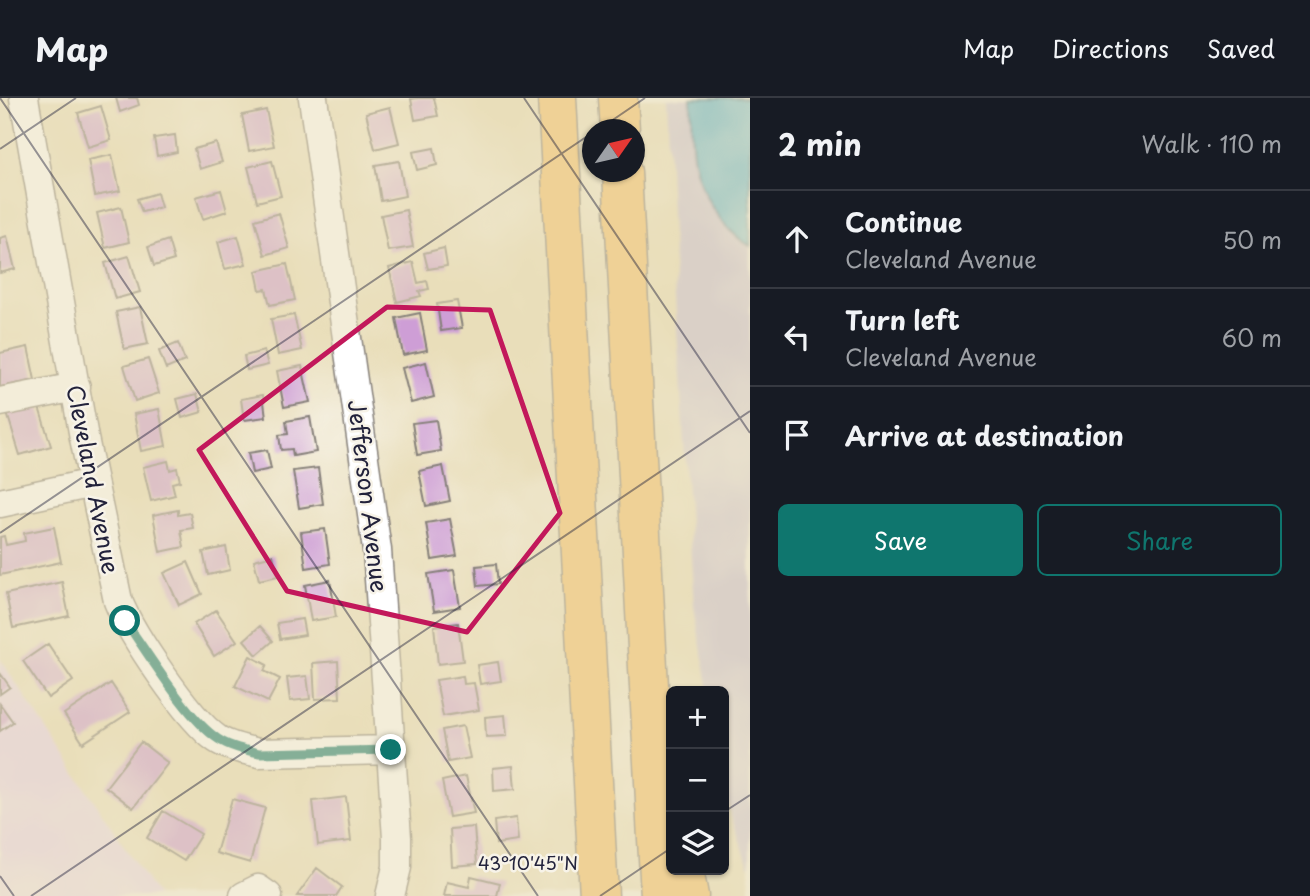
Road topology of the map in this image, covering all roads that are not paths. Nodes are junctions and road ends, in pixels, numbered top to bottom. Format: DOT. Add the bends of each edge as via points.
graph roads {
  1 [pos="24,98"];
  2 [pos="313,98"];
  3 [pos="535,98"];
  4 [pos="557,98"];
  5 [pos="618,98"];
  6 [pos="619,119"];
  7 [pos="623,182"];
  8 [pos="76,387"];
  9 [pos="633,387"];
  10 [pos="0,402"];
  11 [pos="93,483"];
  12 [pos="0,503"];
  13 [pos="581,560"];
  14 [pos="670,749"];
  15 [pos="391,750"];
  16 [pos="685,875"];
  17 [pos="244,896"];
  18 [pos="268,896"];
  19 [pos="390,896"];
  20 [pos="599,896"];
  21 [pos="660,896"];
  22 [pos="689,896"];
  1 -- 8 [label="street, Cleveland Avenue"];
  2 -- 15 [label="street, Jefferson Avenue" via="377,550"];
  3 -- 13 [label="highway"];
  4 -- 13 [label="highway"];
  5 -- 6 [label="highway"];
  7 -- 9 [label="highway"];
  8 -- 10 [label="street"];
  8 -- 11 [label="street, Cleveland Avenue"];
  9 -- 14 [label="highway" via="652,499"];
  9 -- 21 [label="highway"];
  11 -- 12 [label="street"];
  11 -- 15 [label="street, Cleveland Avenue" via="125,621 192,713 217,738 259,753"];
  13 -- 20 [label="highway"];
  15 -- 19 [label="street, Jefferson Avenue" via="397,867"];
  16 -- 22 [label="highway"];
  17 -- 18 [label="street" via="258,889"];
}
